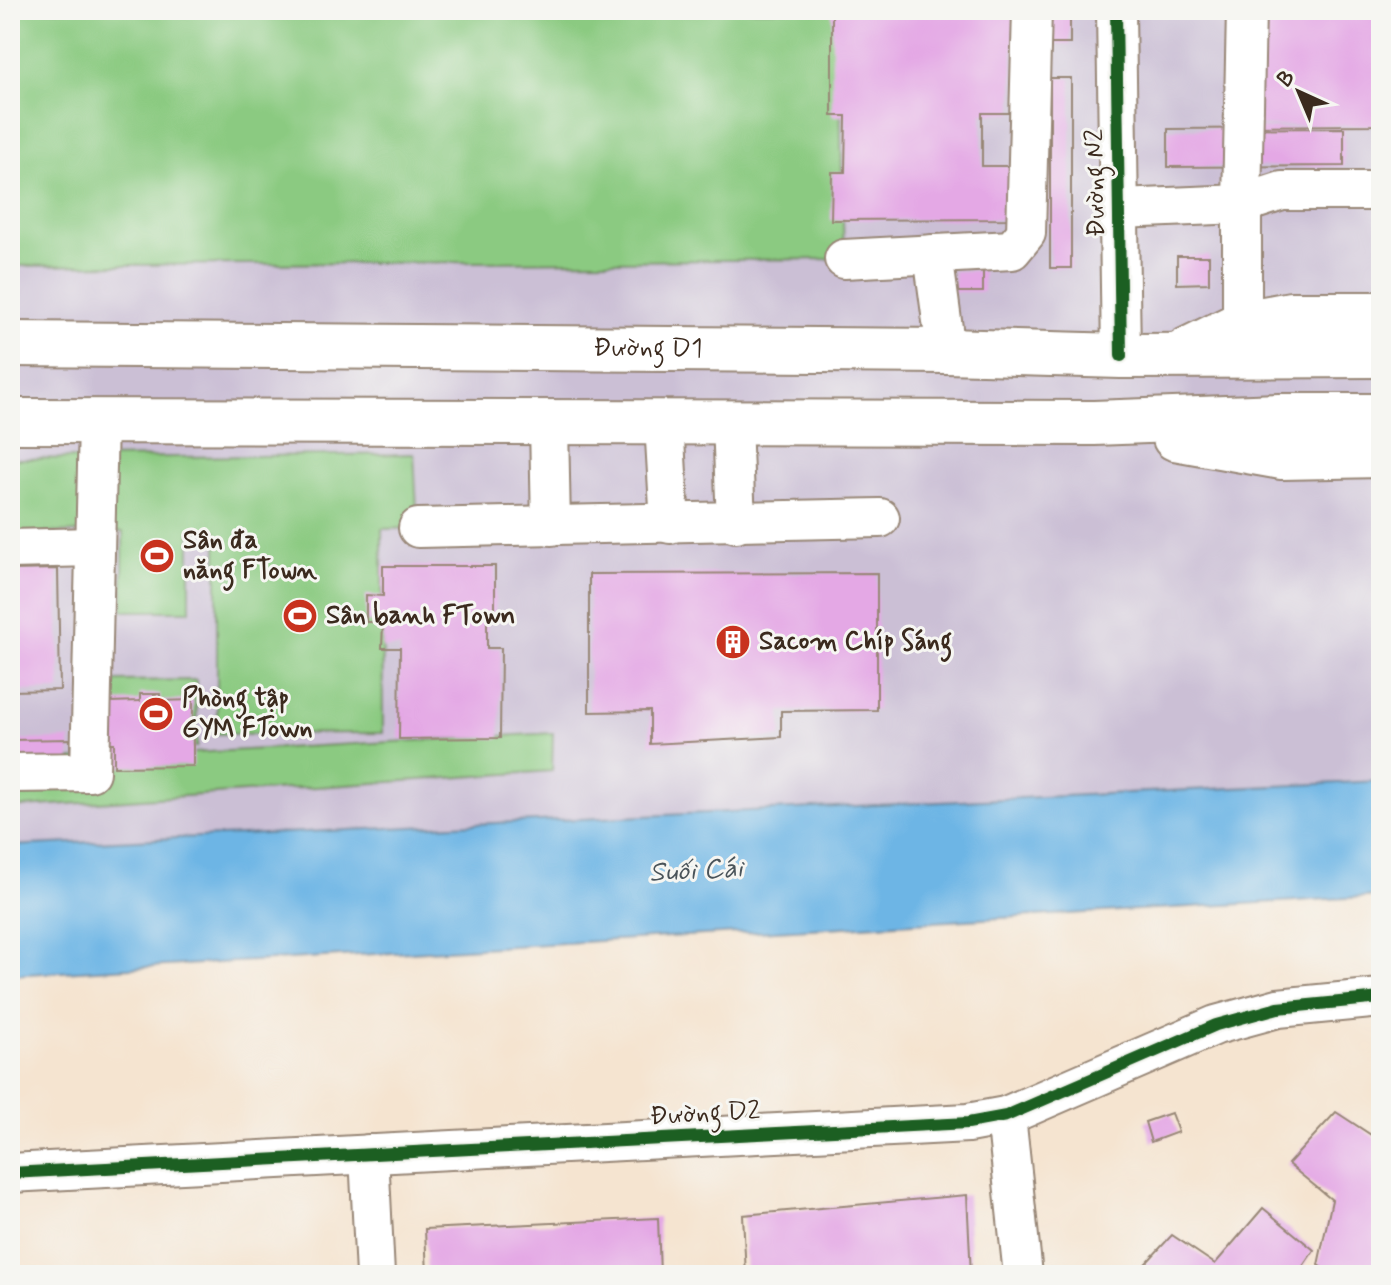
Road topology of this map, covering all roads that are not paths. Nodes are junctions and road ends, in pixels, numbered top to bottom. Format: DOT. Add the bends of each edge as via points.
graph roads {
  1 [pos="1032,10"];
  2 [pos="1116,10"];
  3 [pos="1246,10"];
  4 [pos="1381,191"];
  5 [pos="1242,204"];
  6 [pos="1119,209"];
  7 [pos="933,254"];
  8 [pos="844,259"];
  9 [pos="1381,314"];
  10 [pos="1242,323"];
  11 [pos="10,344"];
  12 [pos="946,351"];
  13 [pos="1381,355"];
  14 [pos="1121,356"];
  15 [pos="1175,356"];
  16 [pos="1381,416"];
  17 [pos="10,421"];
  18 [pos="98,422"];
  19 [pos="664,423"];
  20 [pos="732,423"];
  21 [pos="1094,423"];
  22 [pos="549,424"];
  23 [pos="1381,455"];
  24 [pos="880,518"];
  25 [pos="736,523"];
  26 [pos="670,524"];
  27 [pos="551,526"];
  28 [pos="418,528"];
  29 [pos="94,547"];
  30 [pos="10,549"];
  31 [pos="10,773"];
  32 [pos="1381,998"];
  33 [pos="1006,1116"];
  34 [pos="369,1154"];
  35 [pos="10,1173"];
  36 [pos="375,1275"];
  37 [pos="1023,1275"];
  1 -- 7 [label="street" via="1026,233 1012,250"];
  2 -- 6 [label="street, Đường N2"];
  3 -- 5 [label="street"];
  4 -- 5 [label="street" via="1282,191"];
  5 -- 6 [label="street"];
  5 -- 10 [label="street"];
  6 -- 14 [label="street, Đường N2"];
  7 -- 8 [label="street"];
  7 -- 12 [label="street"];
  9 -- 10 [label="main road" via="1291,314"];
  10 -- 15 [label="main road"];
  11 -- 12 [label="main road, Đường D1"];
  12 -- 14 [label="main road, Đường D1"];
  13 -- 15 [label="main road, Đường D1"];
  14 -- 15 [label="main road, Đường D1"];
  16 -- 21 [label="main road"];
  17 -- 18 [label="main road"];
  18 -- 22 [label="main road"];
  18 -- 29 [label="street"];
  19 -- 20 [label="main road"];
  19 -- 22 [label="main road"];
  19 -- 26 [label="street"];
  20 -- 21 [label="main road"];
  20 -- 25 [label="street"];
  21 -- 23 [label="main road" via="1282,457"];
  22 -- 27 [label="street"];
  24 -- 25 [label="street"];
  25 -- 26 [label="street"];
  26 -- 27 [label="street"];
  27 -- 28 [label="street"];
  29 -- 30 [label="street"];
  29 -- 31 [label="street" via="90,772"];
  32 -- 33 [label="street, Đường D2" via="1278,1008 1216,1025"];
  33 -- 34 [label="street, Đường D2" via="968,1123"];
  33 -- 37 [label="street"];
  34 -- 35 [label="street, Đường D2"];
  34 -- 36 [label="street"];
}
